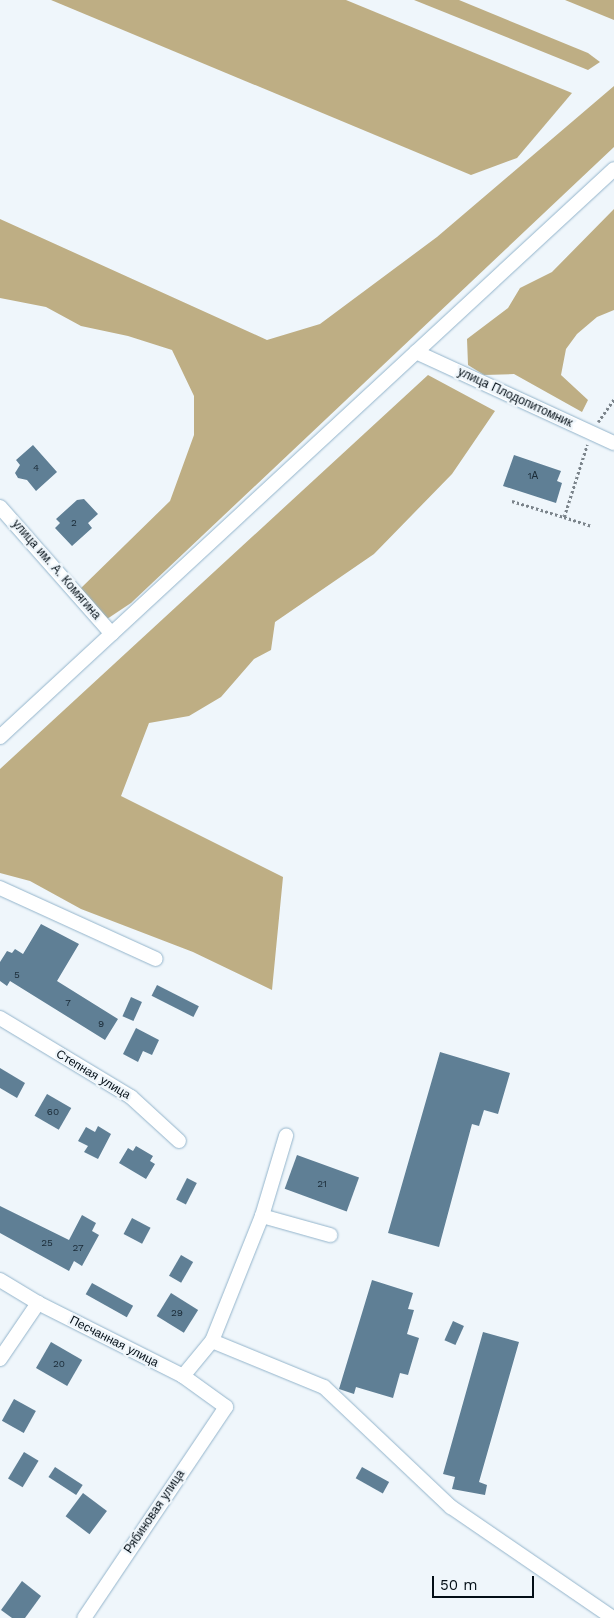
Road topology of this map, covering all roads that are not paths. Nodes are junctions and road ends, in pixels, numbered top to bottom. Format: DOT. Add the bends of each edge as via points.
graph roads {
  1 [pos="614,169"];
  2 [pos="416,352"];
  3 [pos="614,443"];
  4 [pos="0,507"];
  5 [pos="112,634"];
  6 [pos="0,737"];
  7 [pos="0,888"];
  8 [pos="156,960"];
  9 [pos="0,1018"];
  10 [pos="286,1136"];
  11 [pos="179,1141"];
  12 [pos="262,1216"];
  13 [pos="330,1235"];
  14 [pos="0,1280"];
  15 [pos="38,1303"];
  16 [pos="212,1341"];
  17 [pos="0,1359"];
  18 [pos="183,1376"];
  19 [pos="226,1407"];
  20 [pos="84,1618"];
  21 [pos="613,1618"];
  1 -- 2 [label="street"];
  2 -- 3 [label="street, улица Плодопитомник"];
  2 -- 5 [label="street"];
  4 -- 5 [label="street, улица им. А. Комягина"];
  5 -- 6 [label="street"];
  7 -- 8 [label="street"];
  9 -- 11 [label="street, Степная улица" via="131,1097"];
  10 -- 12 [label="street"];
  12 -- 13 [label="street"];
  12 -- 16 [label="street"];
  14 -- 15 [label="street, Песчанная улица"];
  15 -- 17 [label="street"];
  15 -- 18 [label="street, Песчанная улица"];
  16 -- 18 [label="street"];
  16 -- 21 [label="street" via="324,1387 451,1507"];
  18 -- 19 [label="street, Песчанная улица"];
  19 -- 20 [label="street, Рябиновая улица"];
}
